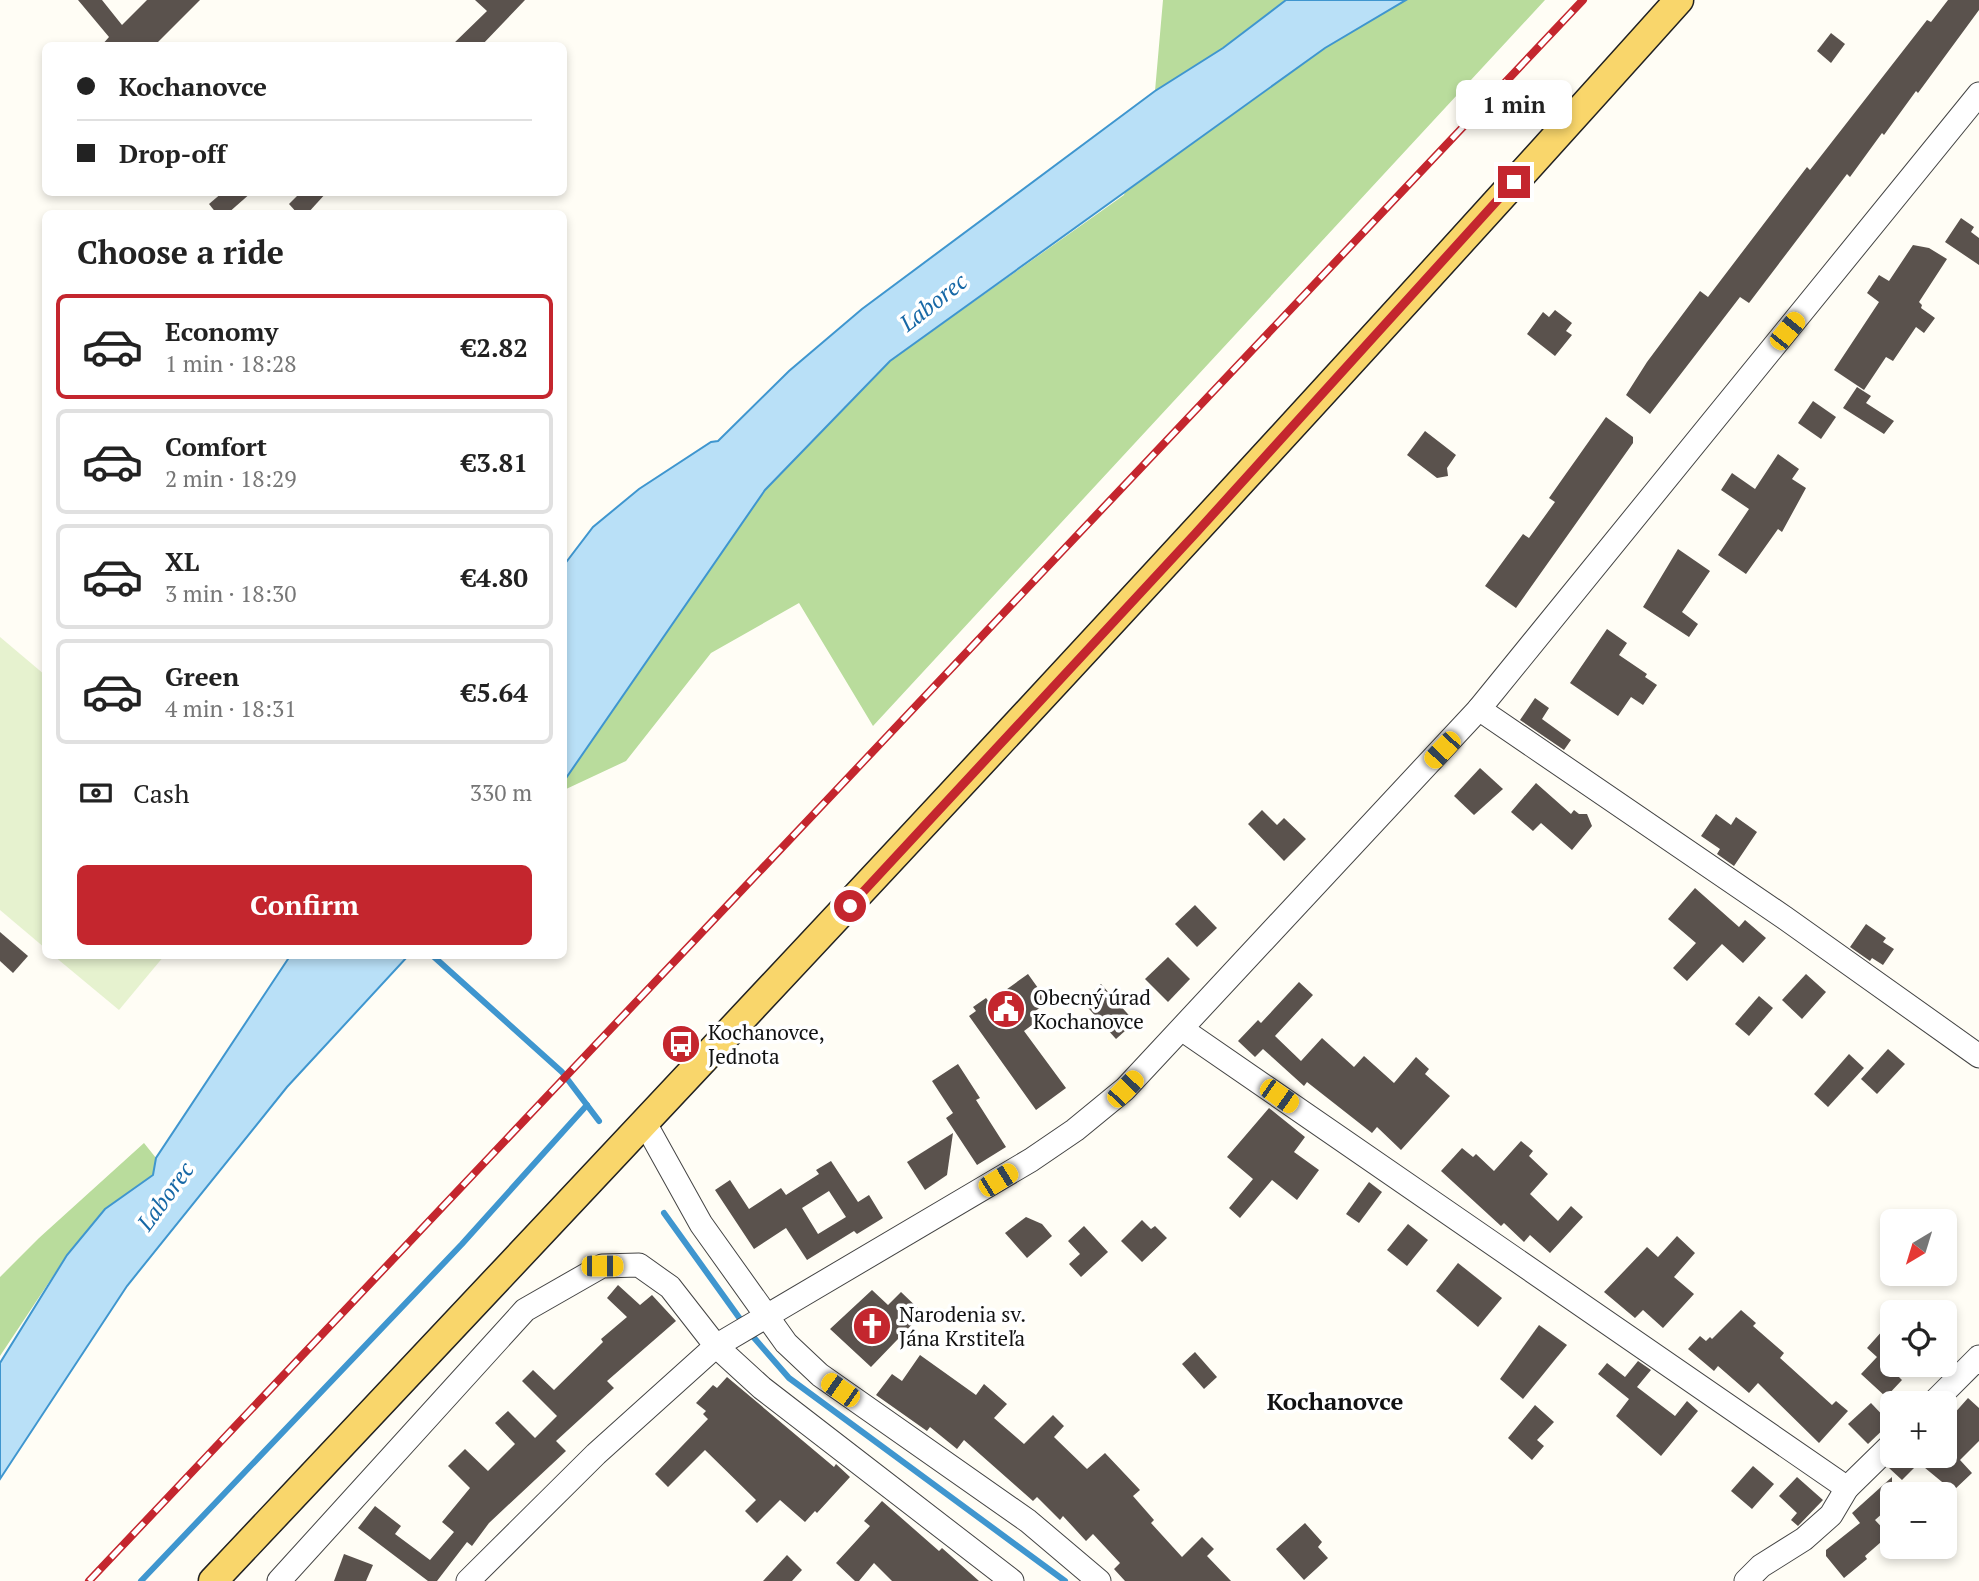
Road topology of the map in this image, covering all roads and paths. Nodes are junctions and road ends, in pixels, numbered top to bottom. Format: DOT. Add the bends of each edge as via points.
graph roads {
  1 [pos="1679,0"];
  2 [pos="1979,94"];
  3 [pos="1479,709"];
  4 [pos="1183,1030"];
  5 [pos="1979,1055"];
  6 [pos="646,1125"];
  7 [pos="743,1330"];
  8 [pos="1979,1357"];
  9 [pos="1945,1391"];
  10 [pos="1880,1456"];
  11 [pos="1847,1488"];
  12 [pos="213,1581"];
  13 [pos="279,1581"];
  14 [pos="468,1581"];
  15 [pos="1012,1581"];
  16 [pos="1100,1581"];
  17 [pos="1746,1581"];
  1 -- 6 [label="main road" via="1195,534"];
  2 -- 3 [label="street"];
  3 -- 4 [label="street"];
  3 -- 5 [label="street"];
  4 -- 7 [label="street" via="1125,1089 1075,1130"];
  4 -- 11 [label="street"];
  6 -- 7 [label="street" via="701,1224"];
  6 -- 12 [label="main road"];
  7 -- 13 [label="street" via="639,1265 602,1266 525,1310"];
  7 -- 14 [label="street" via="596,1454"];
  7 -- 15 [label="street" via="762,1388"];
  7 -- 16 [label="street" via="786,1343 820,1375 1028,1521"];
  8 -- 9 [label="street"];
  10 -- 11 [label="street"];
  11 -- 17 [label="street" via="1831,1515"];
}
